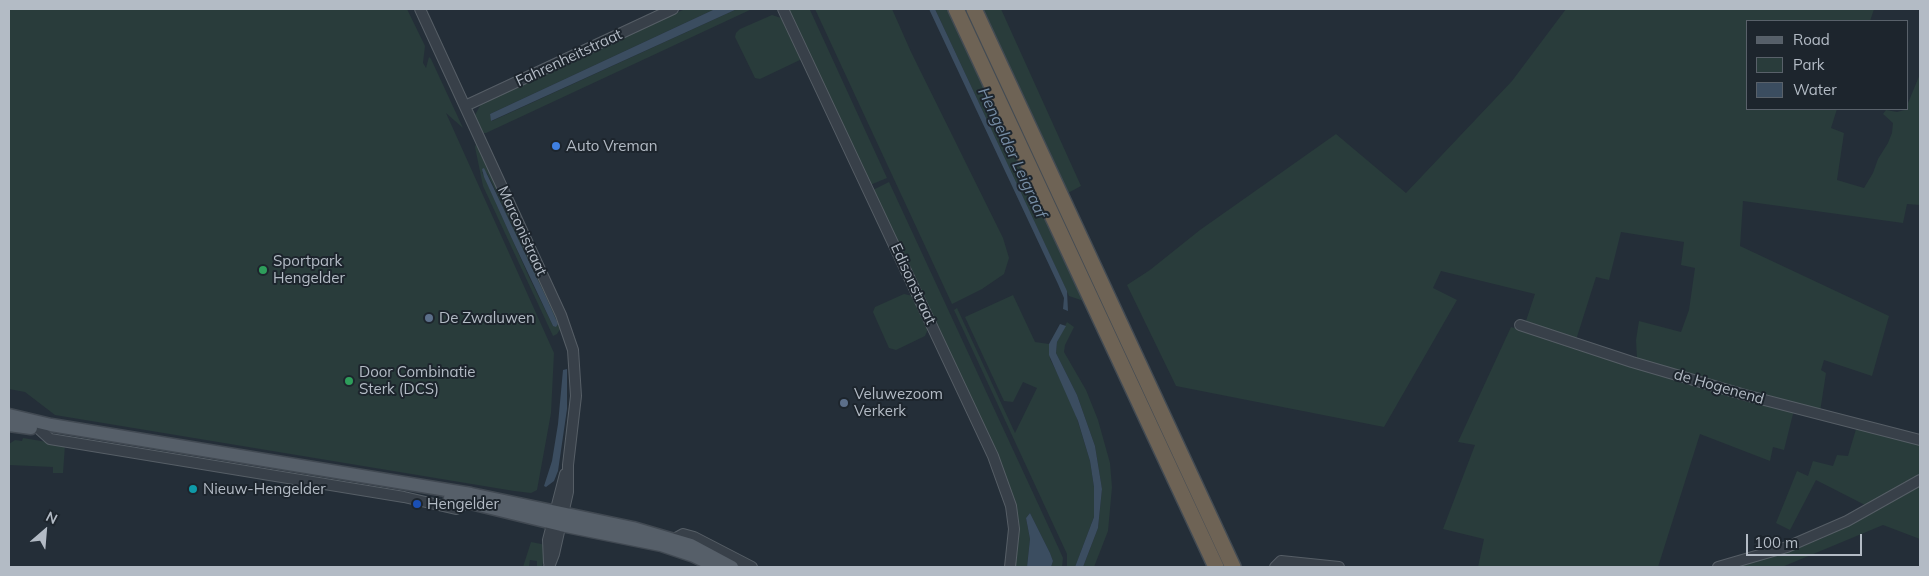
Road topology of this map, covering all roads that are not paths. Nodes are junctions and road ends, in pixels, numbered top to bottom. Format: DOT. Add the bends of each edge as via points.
graph roads {
  1 [pos="420,9"];
  2 [pos="673,9"];
  3 [pos="783,9"];
  4 [pos="956,9"];
  5 [pos="974,9"];
  6 [pos="466,106"];
  7 [pos="1520,326"];
  8 [pos="9,415"];
  9 [pos="9,425"];
  10 [pos="1920,440"];
  11 [pos="1920,480"];
  12 [pos="558,519"];
  13 [pos="674,539"];
  14 [pos="549,567"];
  15 [pos="717,567"];
  16 [pos="732,567"];
  17 [pos="752,567"];
  18 [pos="1010,567"];
  19 [pos="1216,567"];
  20 [pos="1233,567"];
  21 [pos="1274,567"];
  22 [pos="1339,567"];
  23 [pos="1718,567"];
  1 -- 6 [label="street, Marconistraat"];
  2 -- 6 [label="street, Fahrenheitstraat"];
  3 -- 18 [label="street, Edisonstraat" via="994,456 1011,506 1014,529"];
  4 -- 19 [label="highway"];
  5 -- 20 [label="highway"];
  6 -- 12 [label="street, Marconistraat" via="569,333 576,367 576,396"];
  7 -- 10 [label="street, de Hogenend" via="1745,395"];
  8 -- 12 [label="main road" via="51,425 471,494"];
  9 -- 12 [label="main road" via="51,429 387,484"];
  11 -- 23 [label="street" via="1847,521 1787,547"];
  12 -- 13 [label="main road" via="633,528"];
  12 -- 14 [label="street, Marconistraat" via="548,540"];
  12 -- 15 [label="main road" via="661,545"];
  13 -- 16 [label="main road" via="712,554"];
  13 -- 17 [label="street" via="682,534 694,537"];
  21 -- 22 [label="street" via="1281,561"];
}
